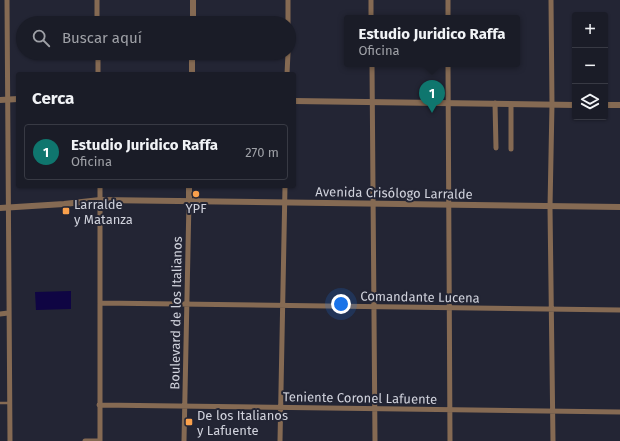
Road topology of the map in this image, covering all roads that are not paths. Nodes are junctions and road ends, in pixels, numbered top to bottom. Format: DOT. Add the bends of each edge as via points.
graph roads {
  1 [pos="7,0"];
  2 [pos="97,0"];
  3 [pos="193,0"];
  4 [pos="288,0"];
  5 [pos="371,0"];
  6 [pos="448,0"];
  7 [pos="551,0"];
  8 [pos="371,15"];
  9 [pos="448,15"];
  10 [pos="98,16"];
  11 [pos="193,16"];
  12 [pos="288,16"];
  13 [pos="98,60"];
  14 [pos="192,60"];
  15 [pos="288,60"];
  16 [pos="372,67"];
  17 [pos="448,67"];
  18 [pos="98,72"];
  19 [pos="192,72"];
  20 [pos="287,72"];
  21 [pos="7,99"];
  22 [pos="16,99"];
  23 [pos="0,100"];
  24 [pos="296,101"];
  25 [pos="372,102"];
  26 [pos="448,103"];
  27 [pos="495,103"];
  28 [pos="511,104"];
  29 [pos="552,104"];
  30 [pos="572,105"];
  31 [pos="608,105"];
  32 [pos="620,105"];
  33 [pos="496,148"];
  34 [pos="511,149"];
  35 [pos="100,188"];
  36 [pos="189,188"];
  37 [pos="286,188"];
  38 [pos="100,200"];
  39 [pos="189,200"];
  40 [pos="285,202"];
  41 [pos="374,205"];
  42 [pos="449,205"];
  43 [pos="8,207"];
  44 [pos="550,207"];
  45 [pos="620,207"];
  46 [pos="0,208"];
  47 [pos="100,303"];
  48 [pos="187,305"];
  49 [pos="283,305"];
  50 [pos="374,307"];
  51 [pos="449,308"];
  52 [pos="551,309"];
  53 [pos="620,310"];
  54 [pos="8,313"];
  55 [pos="0,314"];
  56 [pos="0,403"];
  57 [pos="9,403"];
  58 [pos="99,405"];
  59 [pos="185,407"];
  60 [pos="280,408"];
  61 [pos="375,410"];
  62 [pos="449,410"];
  63 [pos="553,411"];
  64 [pos="620,412"];
  65 [pos="10,441"];
  66 [pos="85,441"];
  67 [pos="100,441"];
  68 [pos="184,441"];
  69 [pos="280,441"];
  70 [pos="375,441"];
  71 [pos="450,441"];
  72 [pos="553,441"];
  1 -- 21 [label="street"];
  2 -- 10 [label="street"];
  3 -- 11 [label="street"];
  4 -- 12 [label="street"];
  5 -- 8 [label="street"];
  6 -- 9 [label="street"];
  7 -- 29 [label="street"];
  13 -- 18 [label="street"];
  14 -- 19 [label="street"];
  15 -- 20 [label="street"];
  16 -- 25 [label="street"];
  17 -- 26 [label="street"];
  21 -- 22 [label="street"];
  21 -- 23 [label="street"];
  21 -- 43 [label="street"];
  24 -- 25 [label="street"];
  25 -- 26 [label="street"];
  25 -- 41 [label="street"];
  26 -- 27 [label="street"];
  26 -- 42 [label="street"];
  27 -- 28 [label="street"];
  27 -- 33 [label="street"];
  28 -- 29 [label="street"];
  28 -- 34 [label="street"];
  29 -- 30 [label="street"];
  29 -- 44 [label="street"];
  31 -- 32 [label="street"];
  35 -- 38 [label="street"];
  36 -- 39 [label="street, Boulevard de los Italianos"];
  37 -- 40 [label="street"];
  38 -- 39 [label="street, Avenida Crisólogo Larralde"];
  38 -- 43 [label="street, Avenida Crisólogo Larralde"];
  38 -- 47 [label="street"];
  39 -- 40 [label="street, Avenida Crisólogo Larralde"];
  39 -- 48 [label="street, Boulevard de los Italianos"];
  40 -- 41 [label="street, Avenida Crisólogo Larralde"];
  40 -- 49 [label="street"];
  41 -- 42 [label="street, Avenida Crisólogo Larralde"];
  41 -- 50 [label="street"];
  42 -- 44 [label="street, Avenida Crisólogo Larralde"];
  42 -- 51 [label="street"];
  43 -- 46 [label="street, Avenida Crisólogo Larralde"];
  43 -- 54 [label="street"];
  44 -- 45 [label="street, Avenida Crisólogo Larralde"];
  44 -- 52 [label="street"];
  47 -- 48 [label="street, Comandante Lucena"];
  47 -- 58 [label="street"];
  48 -- 49 [label="street, Comandante Lucena"];
  48 -- 59 [label="street, Boulevard de los Italianos"];
  49 -- 50 [label="street, Comandante Lucena"];
  49 -- 60 [label="street"];
  50 -- 51 [label="street, Comandante Lucena"];
  50 -- 61 [label="street"];
  51 -- 52 [label="street, Comandante Lucena"];
  51 -- 62 [label="street"];
  52 -- 53 [label="street, Comandante Lucena"];
  52 -- 63 [label="street"];
  54 -- 55 [label="street"];
  54 -- 57 [label="street"];
  56 -- 57 [label="lane"];
  57 -- 65 [label="street"];
  58 -- 59 [label="street, Teniente Coronel Lafuente"];
  58 -- 67 [label="street"];
  59 -- 60 [label="street, Teniente Coronel Lafuente"];
  59 -- 68 [label="street, Boulevard de los Italianos"];
  60 -- 61 [label="street, Teniente Coronel Lafuente"];
  60 -- 69 [label="street"];
  61 -- 62 [label="street, Teniente Coronel Lafuente"];
  61 -- 70 [label="street"];
  62 -- 63 [label="street, Teniente Coronel Lafuente"];
  62 -- 71 [label="street"];
  63 -- 64 [label="street, Teniente Coronel Lafuente"];
  63 -- 72 [label="street"];
  66 -- 67 [label="street"];
}
